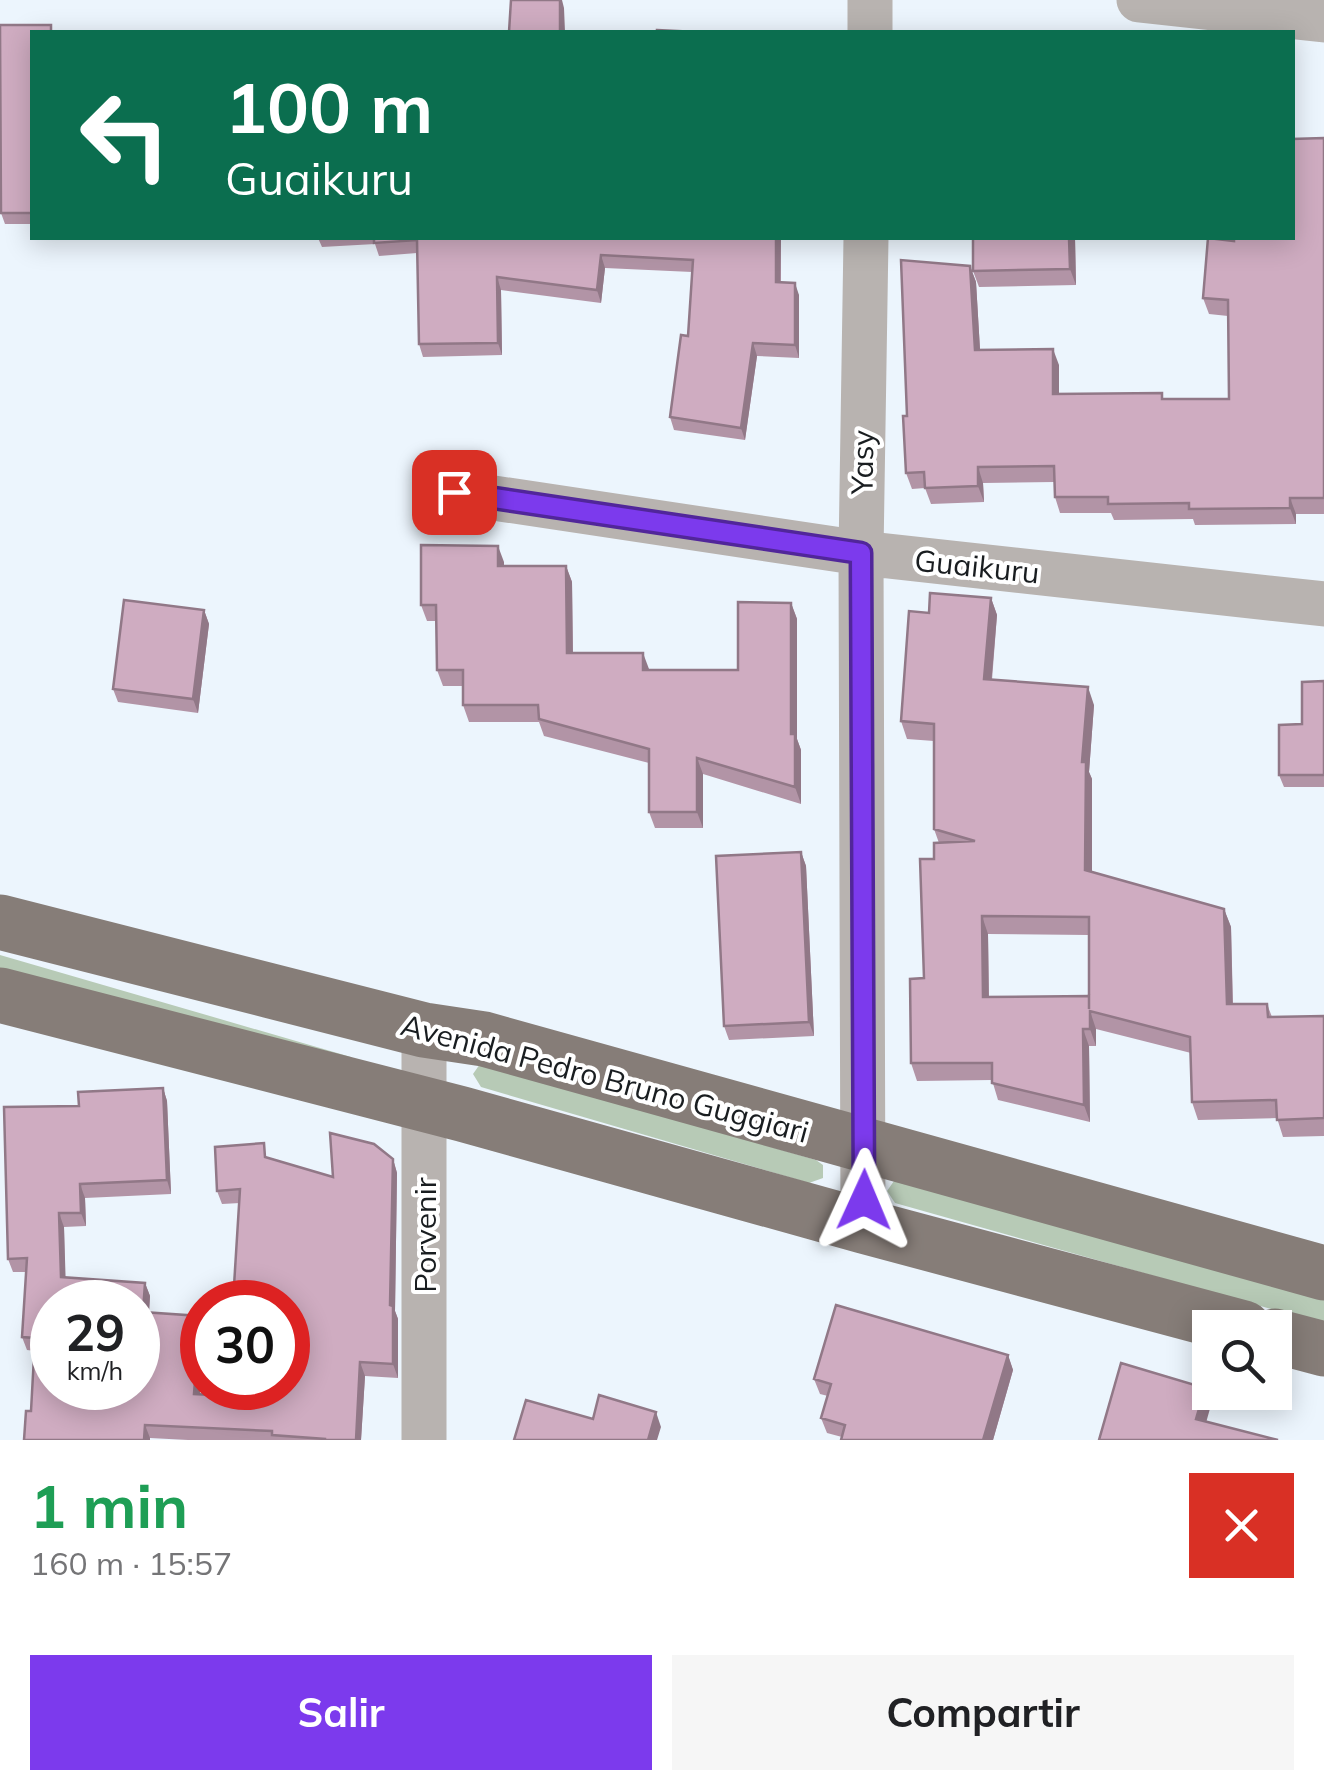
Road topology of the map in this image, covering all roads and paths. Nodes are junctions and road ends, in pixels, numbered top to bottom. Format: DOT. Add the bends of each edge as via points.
graph roads {
  1 [pos="870,0"];
  2 [pos="1139,0"];
  3 [pos="1318,13"];
  4 [pos="870,30"];
  5 [pos="866,240"];
  6 [pos="454,492"];
  7 [pos="861,553"];
  8 [pos="1324,604"];
  9 [pos="0,922"];
  10 [pos="0,995"];
  11 [pos="424,1030"];
  12 [pos="425,1107"];
  13 [pos="865,1146"];
  14 [pos="863,1226"];
  15 [pos="1324,1273"];
  16 [pos="1192,1314"];
  17 [pos="1292,1340"];
  18 [pos="1324,1348"];
  19 [pos="424,1440"];
  1 -- 4 [label="street"];
  2 -- 3 [label="street"];
  5 -- 7 [label="street, Yasy"];
  6 -- 7 [label="street, Guaikuru"];
  7 -- 8 [label="street, Guaikuru"];
  7 -- 13 [label="street, Yasy"];
  9 -- 11 [label="main road, Avenida Pedro Bruno Guggiari"];
  10 -- 12 [label="main road"];
  11 -- 12 [label="street, Porvenir"];
  11 -- 13 [label="main road, Avenida Pedro Bruno Guggiari" via="484,1039"];
  12 -- 14 [label="main road"];
  12 -- 19 [label="street, Porvenir"];
  13 -- 14 [label="street, Yasy"];
  13 -- 15 [label="main road, Avenida Pedro Bruno Guggiari"];
  14 -- 16 [label="main road"];
  17 -- 18 [label="main road"];
}
